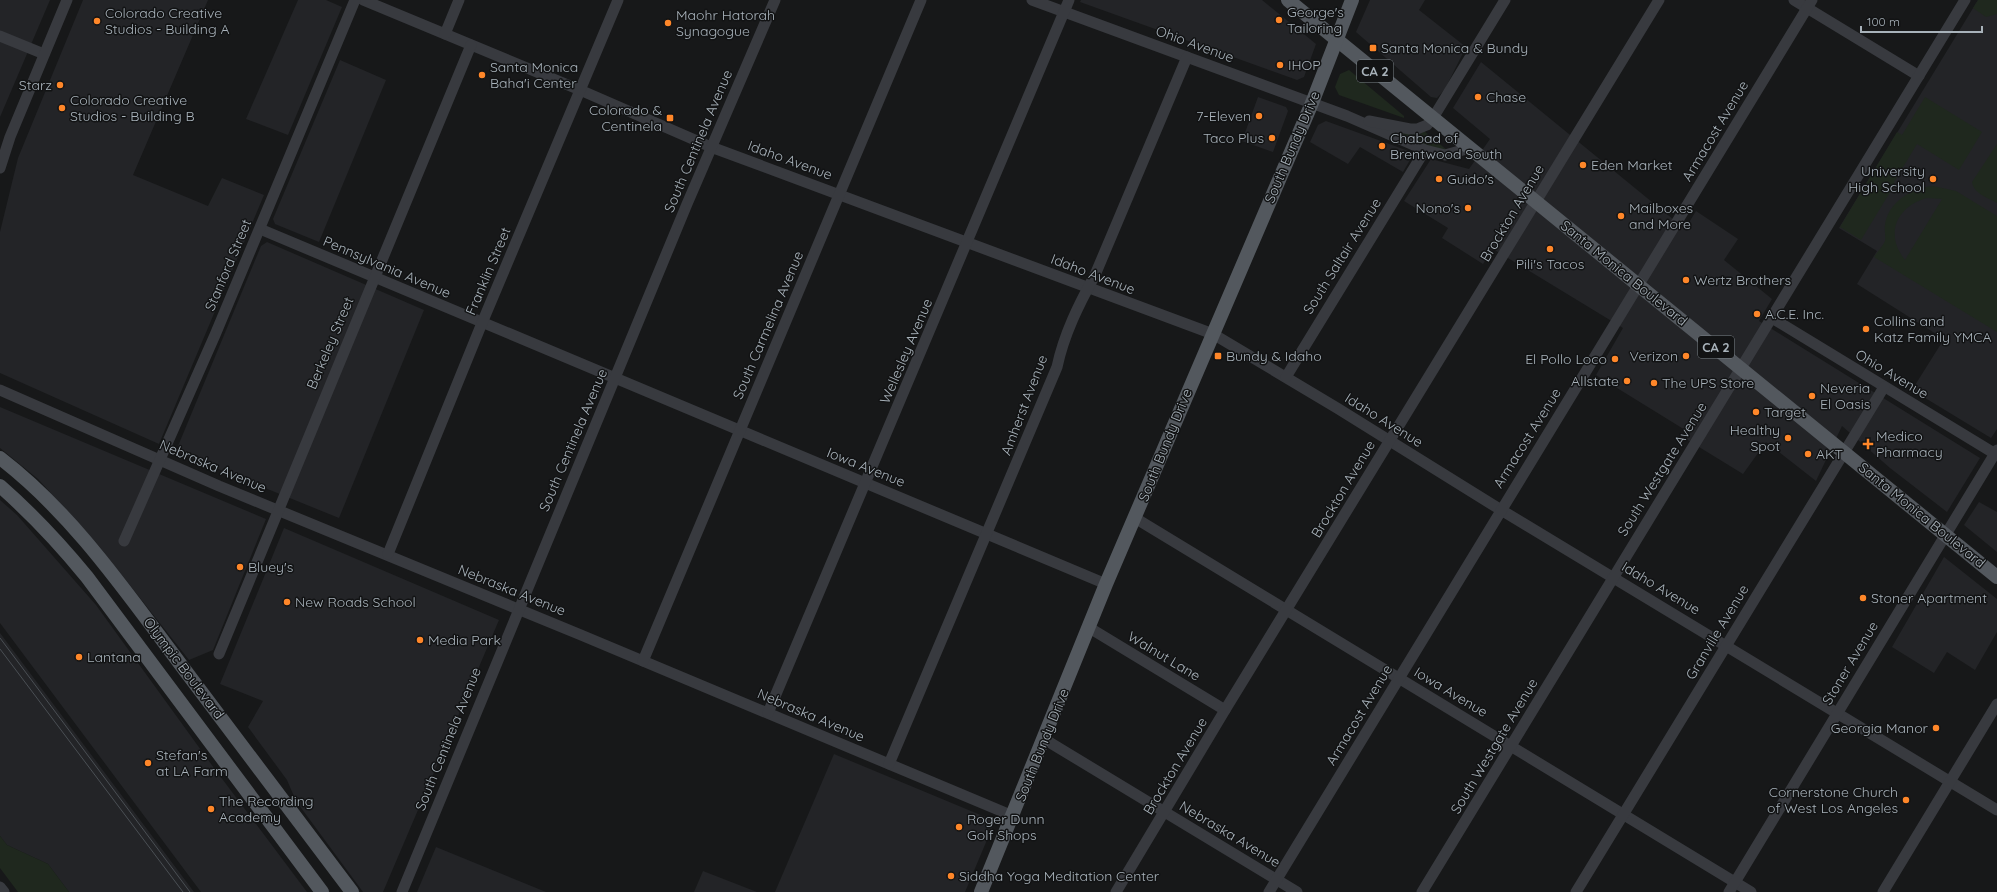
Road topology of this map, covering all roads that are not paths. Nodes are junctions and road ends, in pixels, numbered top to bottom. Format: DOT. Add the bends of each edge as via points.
graph roads {
  1 [pos="67,0"];
  2 [pos="355,0"];
  3 [pos="363,0"];
  4 [pos="459,0"];
  5 [pos="618,0"];
  6 [pos="775,0"];
  7 [pos="921,0"];
  8 [pos="1032,0"];
  9 [pos="1069,0"];
  10 [pos="1288,0"];
  11 [pos="1352,0"];
  12 [pos="1505,0"];
  13 [pos="1659,0"];
  14 [pos="1794,0"];
  15 [pos="1965,0"];
  16 [pos="1810,4"];
  17 [pos="1064,12"];
  18 [pos="445,34"];
  19 [pos="0,36"];
  20 [pos="1336,39"];
  21 [pos="471,44"];
  22 [pos="44,54"];
  23 [pos="1187,57"];
  24 [pos="1919,76"];
  25 [pos="580,90"];
  26 [pos="1312,103"];
  27 [pos="1347,116"];
  28 [pos="1434,118"];
  29 [pos="712,147"];
  30 [pos="1470,148"];
  31 [pos="1425,150"];
  32 [pos="0,168"];
  33 [pos="840,195"];
  34 [pos="1536,202"];
  35 [pos="260,229"];
  36 [pos="968,243"];
  37 [pos="374,277"];
  38 [pos="1638,285"];
  39 [pos="1088,287"];
  40 [pos="1772,318"];
  41 [pos="482,323"];
  42 [pos="1213,334"];
  43 [pos="1741,368"];
  44 [pos="1286,377"];
  45 [pos="615,378"];
  46 [pos="1884,387"];
  47 [pos="0,390"];
  48 [pos="740,431"];
  49 [pos="1390,441"];
  50 [pos="1844,452"];
  51 [pos="1996,453"];
  52 [pos="0,458"];
  53 [pos="161,460"];
  54 [pos="866,482"];
  55 [pos="0,486"];
  56 [pos="278,510"];
  57 [pos="1500,510"];
  58 [pos="1135,518"];
  59 [pos="987,534"];
  60 [pos="1946,535"];
  61 [pos="124,541"];
  62 [pos="388,554"];
  63 [pos="1613,577"];
  64 [pos="1997,577"];
  65 [pos="1106,584"];
  66 [pos="518,610"];
  67 [pos="1287,610"];
  68 [pos="1088,627"];
  69 [pos="1726,646"];
  70 [pos="219,654"];
  71 [pos="643,661"];
  72 [pos="1399,678"];
  73 [pos="1997,704"];
  74 [pos="1225,710"];
  75 [pos="768,713"];
  76 [pos="1838,714"];
  77 [pos="1044,739"];
  78 [pos="1511,746"];
  79 [pos="889,764"];
  80 [pos="1950,782"];
  81 [pos="1997,810"];
  82 [pos="1165,812"];
  83 [pos="1623,814"];
  84 [pos="1013,816"];
  85 [pos="1276,880"];
  86 [pos="1736,882"];
  87 [pos="0,887"];
  88 [pos="4,892"];
  89 [pos="322,892"];
  90 [pos="352,892"];
  91 [pos="402,892"];
  92 [pos="981,892"];
  93 [pos="1116,892"];
  94 [pos="1269,892"];
  95 [pos="1297,892"];
  96 [pos="1422,892"];
  97 [pos="1576,892"];
  98 [pos="1729,892"];
  99 [pos="1751,892"];
  100 [pos="1883,892"];
  1 -- 22 [label="street"];
  2 -- 35 [label="street, Stanford Street"];
  3 -- 18 [label="street, Idaho Avenue"];
  4 -- 18 [label="street"];
  5 -- 25 [label="street, Franklin Street"];
  6 -- 29 [label="street, South Centinela Avenue"];
  7 -- 33 [label="street, South Carmelina Avenue"];
  8 -- 17 [label="street, Ohio Avenue"];
  9 -- 17 [label="street, Wellesley Avenue"];
  10 -- 20 [label="main road, Santa Monica Boulevard / CA 2"];
  11 -- 20 [label="main road, South Bundy Drive"];
  12 -- 28 [label="street"];
  13 -- 34 [label="street, Brockton Avenue"];
  14 -- 16 [label="street"];
  15 -- 24 [label="street, South Westgate Avenue"];
  16 -- 24 [label="street"];
  16 -- 38 [label="street, Armacost Avenue"];
  17 -- 23 [label="street, Ohio Avenue"];
  17 -- 36 [label="street, Wellesley Avenue"];
  18 -- 21 [label="street, Idaho Avenue"];
  19 -- 22 [label="street"];
  20 -- 26 [label="main road, South Bundy Drive"];
  20 -- 28 [label="main road, Santa Monica Boulevard / CA 2"];
  21 -- 25 [label="street, Idaho Avenue"];
  21 -- 37 [label="street, Berkeley Street"];
  22 -- 32 [label="street"];
  23 -- 26 [label="street, Ohio Avenue"];
  23 -- 39 [label="street, Amherst Avenue"];
  24 -- 40 [label="street, South Westgate Avenue"];
  25 -- 29 [label="street, Idaho Avenue"];
  25 -- 41 [label="street, Franklin Street"];
  26 -- 27 [label="street, Ohio Avenue"];
  26 -- 42 [label="main road, South Bundy Drive"];
  27 -- 28 [label="street, Ohio Avenue" via="1417,129"];
  27 -- 31 [label="street, Ohio Avenue"];
  28 -- 30 [label="main road, Santa Monica Boulevard / CA 2"];
  29 -- 33 [label="street, Idaho Avenue"];
  29 -- 45 [label="street, South Centinela Avenue"];
  30 -- 31 [label="street, Ohio Avenue" via="1445,155"];
  30 -- 34 [label="main road, Santa Monica Boulevard / CA 2"];
  31 -- 44 [label="street, South Saltair Avenue"];
  33 -- 36 [label="street, Idaho Avenue"];
  33 -- 48 [label="street, South Carmelina Avenue"];
  34 -- 38 [label="main road, Santa Monica Boulevard / CA 2"];
  34 -- 49 [label="street, Brockton Avenue"];
  35 -- 37 [label="street, Pennsylvania Avenue"];
  35 -- 53 [label="street, Stanford Street"];
  36 -- 39 [label="street, Idaho Avenue"];
  36 -- 54 [label="street, Wellesley Avenue"];
  37 -- 41 [label="street, Pennsylvania Avenue"];
  37 -- 56 [label="street, Berkeley Street"];
  38 -- 43 [label="main road, Santa Monica Boulevard / CA 2"];
  38 -- 57 [label="street, Armacost Avenue"];
  39 -- 42 [label="street, Idaho Avenue"];
  39 -- 59 [label="street, Amherst Avenue" via="1078,305 1060,351 1057,367"];
  40 -- 43 [label="street, South Westgate Avenue"];
  40 -- 46 [label="street, Ohio Avenue"];
  41 -- 45 [label="street, Pennsylvania Avenue"];
  41 -- 62 [label="street, Franklin Street"];
  42 -- 44 [label="street, Idaho Avenue"];
  42 -- 58 [label="main road, South Bundy Drive"];
  43 -- 50 [label="main road, Santa Monica Boulevard / CA 2"];
  43 -- 63 [label="street, South Westgate Avenue"];
  44 -- 49 [label="street, Idaho Avenue"];
  45 -- 48 [label="street, Iowa Avenue"];
  45 -- 66 [label="street, South Centinela Avenue"];
  46 -- 50 [label="street, Granville Avenue"];
  46 -- 51 [label="street, Ohio Avenue"];
  47 -- 53 [label="street, Nebraska Avenue"];
  48 -- 54 [label="street, Iowa Avenue"];
  48 -- 71 [label="street, South Carmelina Avenue"];
  49 -- 57 [label="street, Idaho Avenue"];
  49 -- 67 [label="street, Brockton Avenue"];
  50 -- 60 [label="main road, Santa Monica Boulevard / CA 2"];
  50 -- 69 [label="street, Granville Avenue"];
  51 -- 60 [label="street, Stoner Avenue"];
  52 -- 90 [label="main road, Olympic Boulevard" via="37,490 90,546 216,709"];
  53 -- 56 [label="street, Nebraska Avenue"];
  53 -- 61 [label="street, Stanford Street"];
  54 -- 59 [label="street, Iowa Avenue"];
  54 -- 75 [label="street, Wellesley Avenue"];
  55 -- 89 [label="main road, Olympic Boulevard" via="32,514 87,577"];
  56 -- 62 [label="street, Nebraska Avenue"];
  56 -- 70 [label="street, Berkeley Street"];
  57 -- 63 [label="street, Idaho Avenue"];
  57 -- 72 [label="street, Armacost Avenue"];
  58 -- 65 [label="main road, South Bundy Drive"];
  58 -- 67 [label="street, Iowa Avenue"];
  59 -- 65 [label="street, Iowa Avenue"];
  59 -- 79 [label="street, Amherst Avenue"];
  60 -- 64 [label="main road, Santa Monica Boulevard / CA 2"];
  60 -- 76 [label="street, Stoner Avenue"];
  62 -- 66 [label="street, Nebraska Avenue"];
  63 -- 69 [label="street, Idaho Avenue"];
  63 -- 78 [label="street, South Westgate Avenue"];
  65 -- 68 [label="main road, South Bundy Drive"];
  66 -- 71 [label="street, Nebraska Avenue"];
  66 -- 91 [label="street, South Centinela Avenue"];
  67 -- 72 [label="street, Iowa Avenue"];
  67 -- 74 [label="street, Brockton Avenue"];
  68 -- 74 [label="street, Walnut Lane"];
  68 -- 77 [label="main road, South Bundy Drive"];
  69 -- 76 [label="street, Idaho Avenue"];
  69 -- 83 [label="street, Granville Avenue"];
  71 -- 75 [label="street, Nebraska Avenue"];
  72 -- 78 [label="street, Iowa Avenue"];
  72 -- 85 [label="street, Armacost Avenue"];
  73 -- 80 [label="street"];
  74 -- 82 [label="street, Brockton Avenue"];
  75 -- 79 [label="street, Nebraska Avenue"];
  76 -- 80 [label="street, Idaho Avenue"];
  76 -- 86 [label="street, Stoner Avenue"];
  77 -- 82 [label="street, Nebraska Avenue"];
  77 -- 84 [label="main road, South Bundy Drive"];
  78 -- 83 [label="street, Iowa Avenue"];
  78 -- 96 [label="street, South Westgate Avenue"];
  79 -- 84 [label="street, Nebraska Avenue"];
  80 -- 81 [label="street, Idaho Avenue"];
  80 -- 100 [label="street"];
  82 -- 85 [label="street, Nebraska Avenue"];
  82 -- 93 [label="street, Brockton Avenue"];
  83 -- 86 [label="street, Iowa Avenue"];
  83 -- 97 [label="street, Granville Avenue"];
  84 -- 92 [label="main road, South Bundy Drive"];
  85 -- 94 [label="street, Armacost Avenue"];
  85 -- 95 [label="street, Nebraska Avenue"];
  86 -- 98 [label="street, Stoner Avenue"];
  86 -- 99 [label="street, Iowa Avenue"];
  87 -- 88 [label="street"];
}
